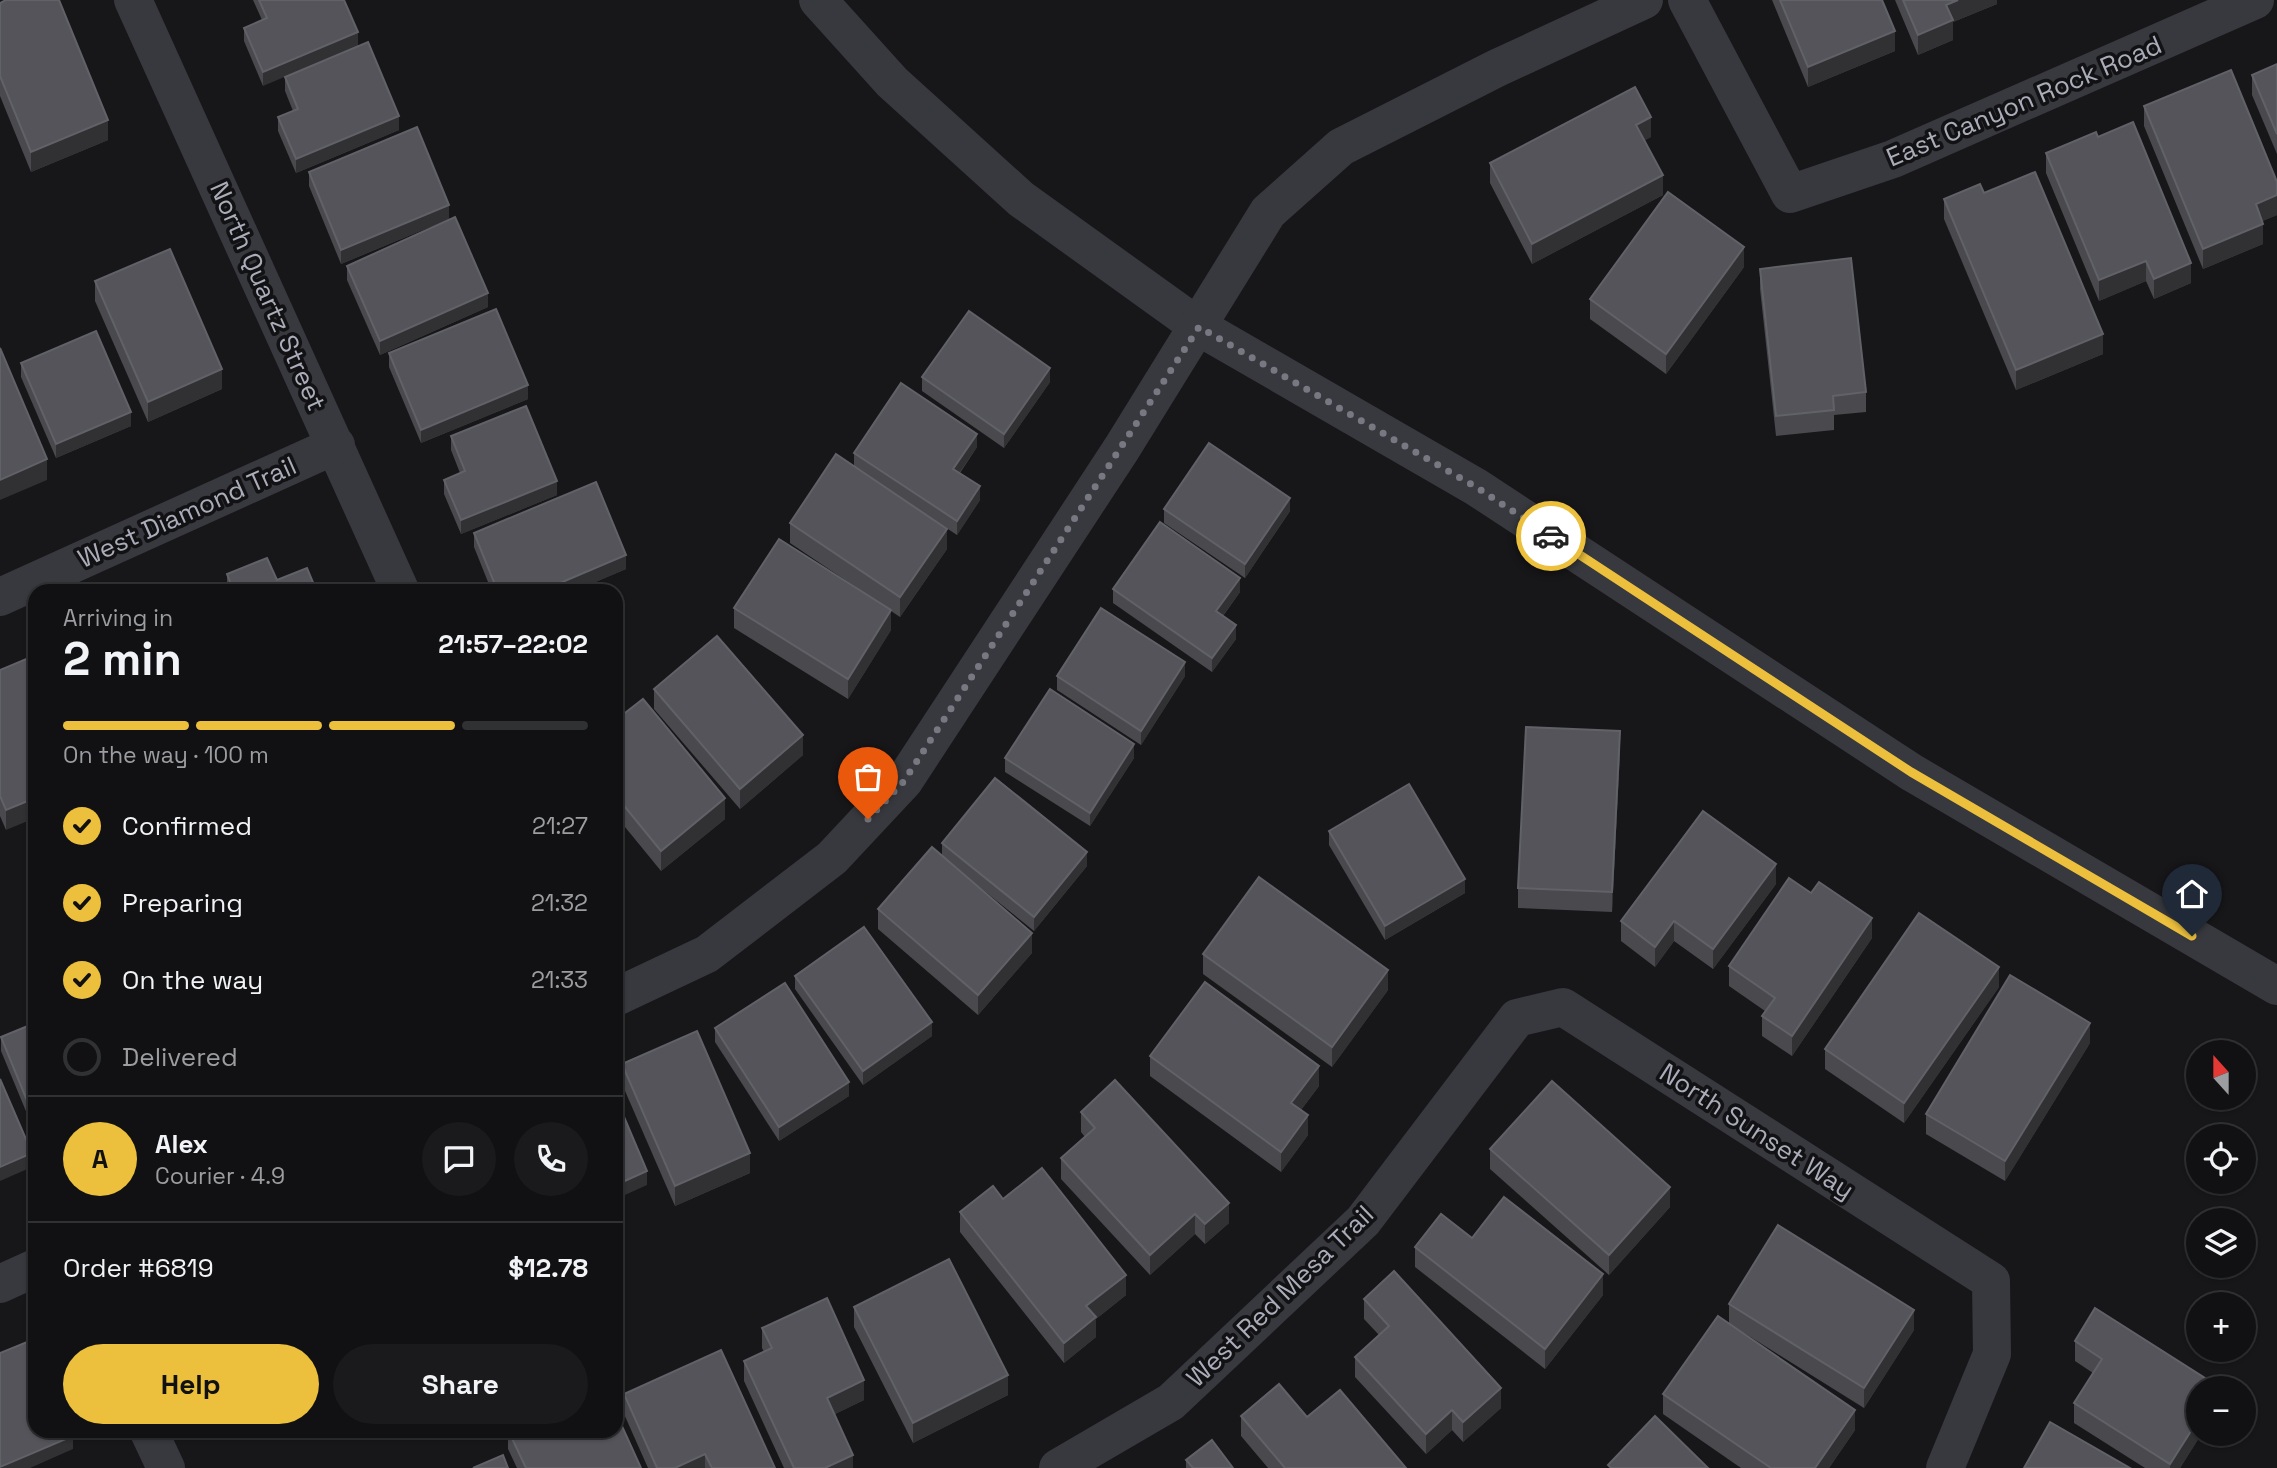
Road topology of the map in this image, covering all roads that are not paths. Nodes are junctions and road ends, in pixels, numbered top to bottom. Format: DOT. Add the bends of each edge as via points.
graph roads {
  1 [pos="133,0"];
  2 [pos="818,0"];
  3 [pos="1644,0"];
  4 [pos="1687,0"];
  5 [pos="2255,0"];
  6 [pos="1199,327"];
  7 [pos="335,444"];
  8 [pos="28,584"];
  9 [pos="28,584"];
  10 [pos="397,584"];
  11 [pos="0,597"];
  12 [pos="2277,986"];
  13 [pos="623,993"];
  14 [pos="1517,1018"];
  15 [pos="28,1271"];
  16 [pos="0,1283"];
  17 [pos="152,1438"];
  18 [pos="166,1468"];
  19 [pos="1058,1468"];
  20 [pos="1945,1468"];
  1 -- 7 [label="street, North Quartz Street"];
  2 -- 6 [label="street" via="892,82 1021,200"];
  3 -- 6 [label="street" via="1341,147 1268,212"];
  4 -- 5 [label="street, East Canyon Rock Road" via="1790,194 1894,159"];
  6 -- 12 [label="street" via="1476,487 1911,772"];
  6 -- 13 [label="street" via="904,781 832,858 717,946"];
  7 -- 8 [label="street, West Diamond Trail"];
  7 -- 10 [label="street, North Quartz Street"];
  9 -- 11 [label="street, West Diamond Trail"];
  14 -- 19 [label="street, West Red Mesa Trail" via="1363,1221 1171,1402"];
  14 -- 20 [label="street, North Sunset Way" via="1563,1007 1991,1281 1992,1354"];
  15 -- 16 [label="street"];
  17 -- 18 [label="street"];
}
